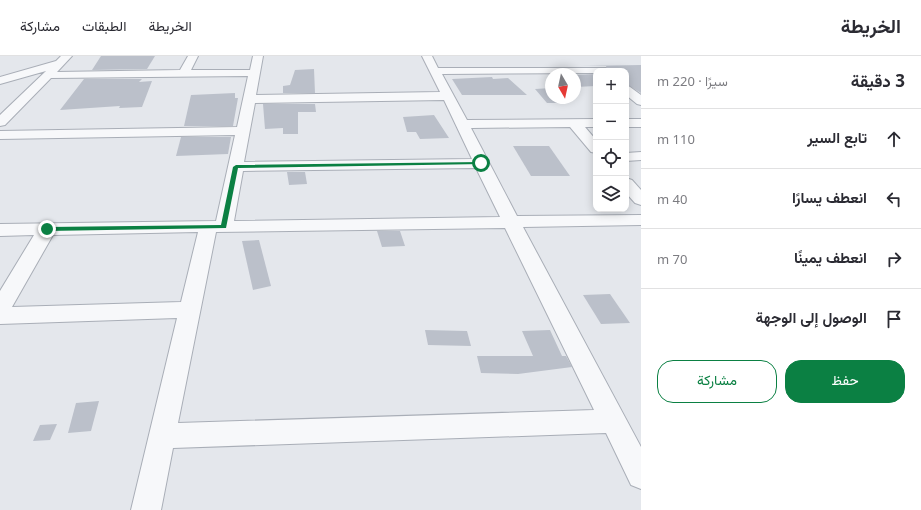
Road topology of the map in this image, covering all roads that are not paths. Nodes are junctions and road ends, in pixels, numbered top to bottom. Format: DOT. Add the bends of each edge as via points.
graph roads {
  1 [pos="193,56"];
  2 [pos="258,56"];
  3 [pos="63,60"];
  4 [pos="523,61"];
  5 [pos="592,61"];
  6 [pos="430,64"];
  7 [pos="600,68"];
  8 [pos="531,70"];
  9 [pos="593,71"];
  10 [pos="255,72"];
  11 [pos="184,74"];
  12 [pos="20,75"];
  13 [pos="49,75"];
  14 [pos="0,76"];
  15 [pos="0,81"];
  16 [pos="447,96"];
  17 [pos="250,98"];
  18 [pos="0,122"];
  19 [pos="574,123"];
  20 [pos="593,123"];
  21 [pos="629,123"];
  22 [pos="641,123"];
  23 [pos="464,124"];
  24 [pos="243,131"];
  25 [pos="0,136"];
  26 [pos="593,145"];
  27 [pos="641,156"];
  28 [pos="629,157"];
  29 [pos="481,163"];
  30 [pos="236,167"];
  31 [pos="629,186"];
  32 [pos="641,200"];
  33 [pos="641,220"];
  34 [pos="512,222"];
  35 [pos="216,226"];
  36 [pos="47,229"];
  37 [pos="0,230"];
  38 [pos="0,309"];
  39 [pos="190,310"];
  40 [pos="0,316"];
  41 [pos="614,421"];
  42 [pos="162,436"];
  43 [pos="641,475"];
  44 [pos="146,510"];
  1 -- 11 [label="street"];
  2 -- 10 [label="street"];
  3 -- 12 [label="street"];
  3 -- 13 [label="street"];
  4 -- 8 [label="street"];
  5 -- 7 [label="street"];
  6 -- 8 [label="street"];
  6 -- 16 [label="street"];
  8 -- 9 [label="street"];
  10 -- 11 [label="street"];
  10 -- 17 [label="street"];
  11 -- 13 [label="street"];
  12 -- 14 [label="street"];
  12 -- 15 [label="street"];
  13 -- 18 [label="street"];
  16 -- 17 [label="street"];
  16 -- 23 [label="street"];
  17 -- 24 [label="street"];
  19 -- 20 [label="street"];
  19 -- 23 [label="street"];
  19 -- 26 [label="street"];
  21 -- 22 [label="street"];
  23 -- 29 [label="street"];
  24 -- 25 [label="street"];
  24 -- 30 [label="street"];
  27 -- 28 [label="street"];
  29 -- 30 [label="street"];
  29 -- 34 [label="street"];
  30 -- 35 [label="street"];
  31 -- 32 [label="street"];
  33 -- 34 [label="street"];
  34 -- 35 [label="street"];
  34 -- 41 [label="street"];
  35 -- 36 [label="street"];
  35 -- 39 [label="street"];
  36 -- 37 [label="street"];
  36 -- 38 [label="street"];
  39 -- 40 [label="street"];
  39 -- 42 [label="street"];
  41 -- 42 [label="street"];
  41 -- 43 [label="street"];
  42 -- 44 [label="street"];
}
